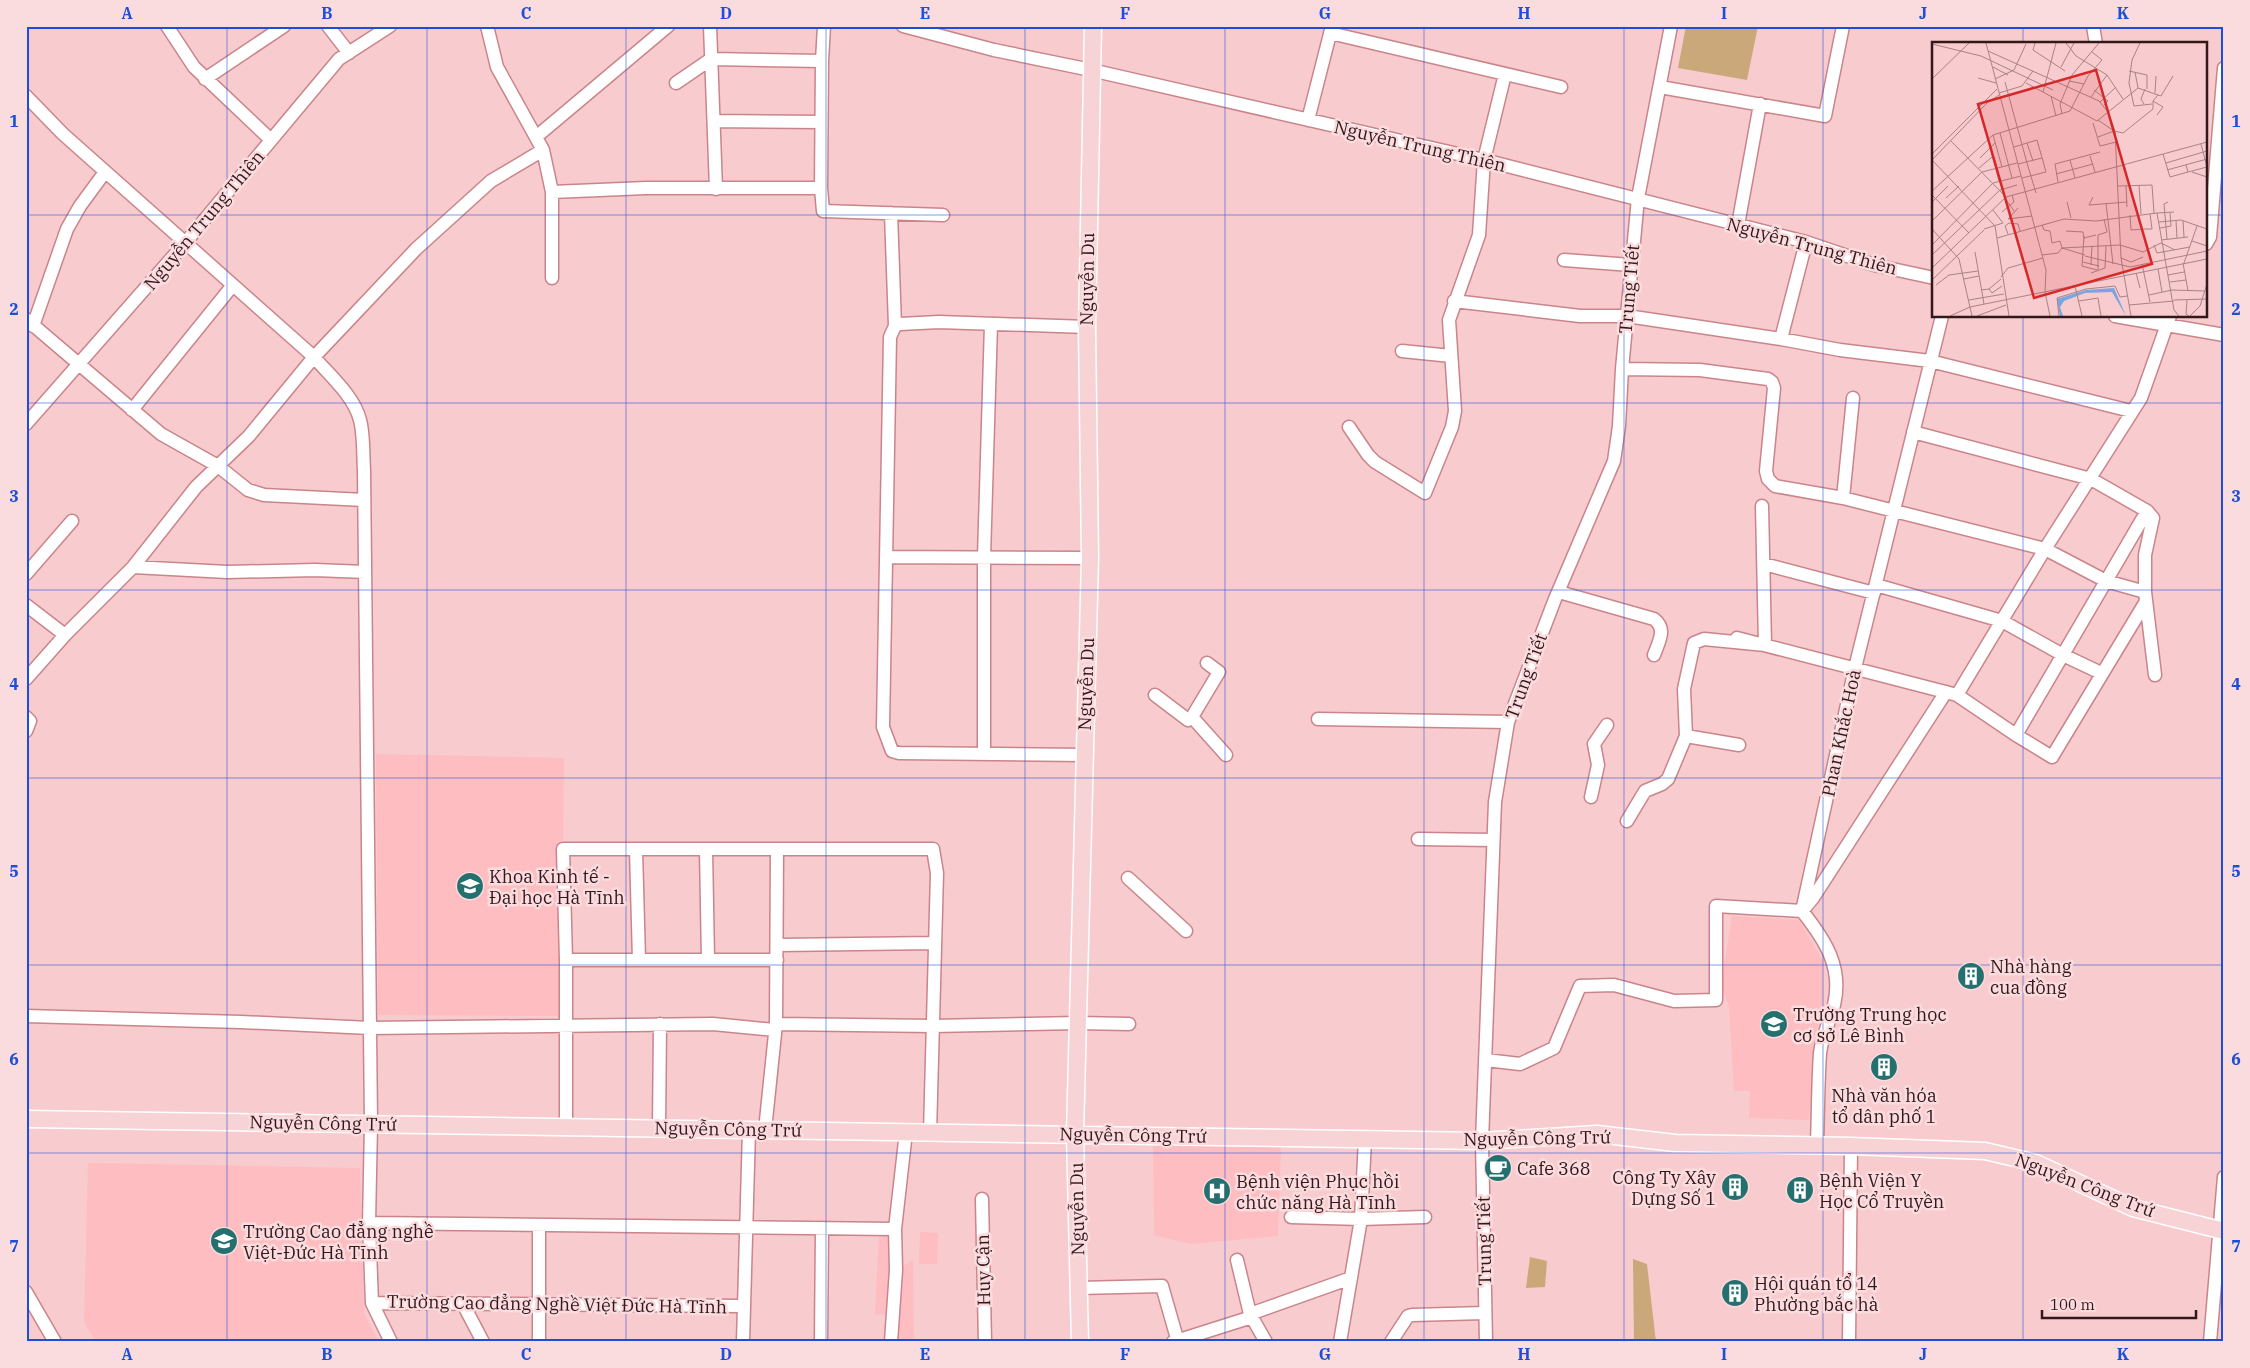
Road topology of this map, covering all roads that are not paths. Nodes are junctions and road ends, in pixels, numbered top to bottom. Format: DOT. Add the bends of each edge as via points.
graph roads {
  1 [pos="167,26"];
  2 [pos="284,26"];
  3 [pos="328,26"];
  4 [pos="390,26"];
  5 [pos="487,26"];
  6 [pos="668,26"];
  7 [pos="710,26"];
  8 [pos="824,26"];
  9 [pos="903,26"];
  10 [pos="1093,26"];
  11 [pos="1671,26"];
  12 [pos="1843,26"];
  13 [pos="2094,26"];
  14 [pos="1331,30"];
  15 [pos="2096,42"];
  16 [pos="349,52"];
  17 [pos="711,59"];
  18 [pos="822,61"];
  19 [pos="2224,68"];
  20 [pos="1091,70"];
  21 [pos="1505,74"];
  22 [pos="204,79"];
  23 [pos="676,83"];
  24 [pos="1561,87"];
  25 [pos="1660,87"];
  26 [pos="26,96"];
  27 [pos="1760,104"];
  28 [pos="2222,106"];
  29 [pos="1308,120"];
  30 [pos="714,121"];
  31 [pos="821,122"];
  32 [pos="536,137"];
  33 [pos="271,140"];
  34 [pos="542,150"];
  35 [pos="1484,160"];
  36 [pos="106,172"];
  37 [pos="821,188"];
  38 [pos="716,189"];
  39 [pos="552,192"];
  40 [pos="1638,198"];
  41 [pos="891,213"];
  42 [pos="943,214"];
  43 [pos="1738,225"];
  44 [pos="2208,230"];
  45 [pos="1806,242"];
  46 [pos="186,243"];
  47 [pos="1564,260"];
  48 [pos="1631,265"];
  49 [pos="552,278"];
  50 [pos="1932,278"];
  51 [pos="233,285"];
  52 [pos="1454,301"];
  53 [pos="1627,316"];
  54 [pos="1941,318"];
  55 [pos="2136,318"];
  56 [pos="2168,321"];
  57 [pos="30,323"];
  58 [pos="991,324"];
  59 [pos="895,326"];
  60 [pos="1086,327"];
  61 [pos="2224,335"];
  62 [pos="1781,339"];
  63 [pos="1402,352"];
  64 [pos="1451,356"];
  65 [pos="314,358"];
  66 [pos="1930,361"];
  67 [pos="78,365"];
  68 [pos="1622,369"];
  69 [pos="1853,398"];
  70 [pos="132,410"];
  71 [pos="2132,411"];
  72 [pos="26,424"];
  73 [pos="1349,427"];
  74 [pos="1913,432"];
  75 [pos="218,466"];
  76 [pos="2091,478"];
  77 [pos="1842,498"];
  78 [pos="364,500"];
  79 [pos="1762,506"];
  80 [pos="1894,510"];
  81 [pos="2147,511"];
  82 [pos="72,521"];
  83 [pos="2045,549"];
  84 [pos="886,557"];
  85 [pos="984,557"];
  86 [pos="1090,558"];
  87 [pos="1764,564"];
  88 [pos="133,567"];
  89 [pos="365,572"];
  90 [pos="26,574"];
  91 [pos="2106,581"];
  92 [pos="1875,589"];
  93 [pos="1559,592"];
  94 [pos="2145,598"];
  95 [pos="26,605"];
  96 [pos="2002,621"];
  97 [pos="65,635"];
  98 [pos="1737,638"];
  99 [pos="1765,645"];
  100 [pos="1654,655"];
  101 [pos="2062,655"];
  102 [pos="1207,663"];
  103 [pos="1855,668"];
  104 [pos="2101,673"];
  105 [pos="2155,675"];
  106 [pos="26,679"];
  107 [pos="1951,693"];
  108 [pos="1155,695"];
  109 [pos="26,717"];
  110 [pos="1192,717"];
  111 [pos="1318,719"];
  112 [pos="1508,722"];
  113 [pos="1607,725"];
  114 [pos="26,731"];
  115 [pos="2016,735"];
  116 [pos="1686,736"];
  117 [pos="1739,744"];
  118 [pos="984,754"];
  119 [pos="1226,755"];
  120 [pos="1084,756"];
  121 [pos="1591,797"];
  122 [pos="1627,821"];
  123 [pos="1418,839"];
  124 [pos="1493,840"];
  125 [pos="636,850"];
  126 [pos="706,850"];
  127 [pos="777,850"];
  128 [pos="1128,878"];
  129 [pos="1802,911"];
  130 [pos="1186,931"];
  131 [pos="935,943"];
  132 [pos="778,945"];
  133 [pos="566,960"];
  134 [pos="639,960"];
  135 [pos="708,960"];
  136 [pos="778,960"];
  137 [pos="26,1016"];
  138 [pos="1077,1023"];
  139 [pos="565,1024"];
  140 [pos="660,1024"];
  141 [pos="1129,1024"];
  142 [pos="933,1026"];
  143 [pos="776,1027"];
  144 [pos="370,1028"];
  145 [pos="1486,1060"];
  146 [pos="26,1119"];
  147 [pos="371,1124"];
  148 [pos="566,1127"];
  149 [pos="659,1128"];
  150 [pos="757,1130"];
  151 [pos="906,1132"];
  152 [pos="930,1133"];
  153 [pos="1075,1134"];
  154 [pos="1365,1139"];
  155 [pos="1482,1141"];
  156 [pos="1817,1145"];
  157 [pos="1851,1146"];
  158 [pos="2224,1178"];
  159 [pos="982,1199"];
  160 [pos="1291,1217"];
  161 [pos="1425,1217"];
  162 [pos="1361,1219"];
  163 [pos="369,1223"];
  164 [pos="540,1225"];
  165 [pos="747,1227"];
  166 [pos="822,1228"];
  167 [pos="895,1229"];
  168 [pos="2222,1231"];
  169 [pos="1237,1260"];
  170 [pos="1352,1278"];
  171 [pos="1079,1288"];
  172 [pos="26,1292"];
  173 [pos="462,1302"];
  174 [pos="372,1303"];
  175 [pos="539,1305"];
  176 [pos="743,1306"];
  177 [pos="1485,1313"];
  178 [pos="1251,1316"];
  179 [pos="1176,1341"];
  180 [pos="55,1342"];
  181 [pos="391,1342"];
  182 [pos="483,1342"];
  183 [pos="539,1342"];
  184 [pos="743,1342"];
  185 [pos="820,1342"];
  186 [pos="891,1342"];
  187 [pos="985,1342"];
  188 [pos="1080,1342"];
  189 [pos="1266,1342"];
  190 [pos="1340,1342"];
  191 [pos="1391,1342"];
  192 [pos="1486,1342"];
  193 [pos="1849,1342"];
  194 [pos="2210,1342"];
  1 -- 22 [label="street"];
  2 -- 22 [label="street"];
  3 -- 16 [label="street"];
  4 -- 16 [label="street, Nguyễn Trung Thiên"];
  5 -- 32 [label="street" via="496,67"];
  6 -- 32 [label="street"];
  7 -- 17 [label="street"];
  8 -- 18 [label="street"];
  9 -- 20 [label="street, Nguyễn Trung Thiên" via="994,50"];
  10 -- 20 [label="main road, Nguyễn Du"];
  11 -- 25 [label="street, Trung Tiết"];
  12 -- 27 [label="street" via="1825,116"];
  13 -- 15 [label="street"];
  14 -- 21 [label="street"];
  14 -- 29 [label="street"];
  16 -- 33 [label="street, Nguyễn Trung Thiên" via="339,59"];
  17 -- 18 [label="street"];
  17 -- 23 [label="street"];
  17 -- 30 [label="street"];
  18 -- 31 [label="street"];
  19 -- 28 [label="street"];
  20 -- 29 [label="street, Nguyễn Trung Thiên"];
  20 -- 60 [label="main road, Nguyễn Du"];
  21 -- 24 [label="street"];
  21 -- 35 [label="street"];
  22 -- 33 [label="street"];
  25 -- 27 [label="street"];
  25 -- 40 [label="street, Trung Tiết"];
  26 -- 36 [label="street"];
  27 -- 43 [label="street"];
  28 -- 44 [label="street"];
  29 -- 35 [label="street, Nguyễn Trung Thiên"];
  30 -- 31 [label="street"];
  30 -- 38 [label="street"];
  31 -- 37 [label="street"];
  32 -- 34 [label="street"];
  33 -- 46 [label="street, Nguyễn Trung Thiên"];
  34 -- 39 [label="street"];
  34 -- 65 [label="street" via="491,181 416,249"];
  35 -- 40 [label="street, Nguyễn Trung Thiên"];
  35 -- 52 [label="street" via="1479,235"];
  36 -- 46 [label="street"];
  36 -- 57 [label="street" via="67,229"];
  37 -- 38 [label="street"];
  37 -- 41 [label="street" via="822,211"];
  38 -- 39 [label="street"];
  39 -- 49 [label="street"];
  40 -- 43 [label="street, Nguyễn Trung Thiên"];
  40 -- 48 [label="street, Trung Tiết"];
  41 -- 42 [label="street"];
  41 -- 59 [label="street"];
  43 -- 45 [label="street, Nguyễn Trung Thiên"];
  45 -- 50 [label="street, Nguyễn Trung Thiên" via="1874,265"];
  45 -- 62 [label="street"];
  46 -- 51 [label="street"];
  46 -- 67 [label="street, Nguyễn Trung Thiên"];
  47 -- 48 [label="street"];
  48 -- 53 [label="street, Trung Tiết"];
  51 -- 65 [label="street"];
  51 -- 70 [label="street"];
  52 -- 53 [label="street" via="1580,316"];
  52 -- 64 [label="street" via="1449,320"];
  53 -- 62 [label="street"];
  53 -- 68 [label="street, Trung Tiết"];
  54 -- 66 [label="street, Phan Khắc Hoà"];
  55 -- 56 [label="street"];
  56 -- 61 [label="street"];
  56 -- 71 [label="street" via="2141,398"];
  57 -- 67 [label="street"];
  58 -- 59 [label="street"];
  58 -- 60 [label="street"];
  58 -- 85 [label="street"];
  59 -- 84 [label="street" via="890,337"];
  60 -- 86 [label="main road, Nguyễn Du"];
  62 -- 66 [label="street"];
  63 -- 64 [label="street"];
  64 -- 73 [label="street" via="1455,411 1452,427 1425,493 1374,462"];
  65 -- 75 [label="street" via="249,436"];
  65 -- 78 [label="street" via="357,411 361,422"];
  66 -- 71 [label="street"];
  66 -- 74 [label="street, Phan Khắc Hoà"];
  67 -- 70 [label="street"];
  67 -- 72 [label="street, Nguyễn Trung Thiên"];
  68 -- 77 [label="street" via="1700,370 1770,380 1774,388 1766,460 1768,479 1781,488"];
  68 -- 93 [label="street, Trung Tiết" via="1614,461"];
  69 -- 77 [label="street"];
  70 -- 75 [label="street" via="161,434"];
  71 -- 76 [label="street"];
  74 -- 76 [label="street"];
  74 -- 80 [label="street, Phan Khắc Hoà"];
  75 -- 78 [label="street" via="258,494"];
  75 -- 88 [label="street" via="196,487"];
  76 -- 81 [label="street"];
  76 -- 83 [label="street"];
  77 -- 80 [label="street"];
  78 -- 89 [label="street"];
  79 -- 87 [label="street"];
  80 -- 83 [label="street"];
  80 -- 92 [label="street, Phan Khắc Hoà"];
  81 -- 91 [label="street"];
  81 -- 94 [label="street" via="2152,518 2145,555"];
  82 -- 90 [label="street"];
  83 -- 91 [label="street"];
  83 -- 96 [label="street"];
  84 -- 85 [label="street"];
  84 -- 118 [label="street" via="882,722 892,751"];
  85 -- 86 [label="street"];
  85 -- 118 [label="street"];
  86 -- 120 [label="main road, Nguyễn Du"];
  87 -- 92 [label="street"];
  87 -- 99 [label="street"];
  88 -- 89 [label="street" via="227,572"];
  88 -- 97 [label="street"];
  89 -- 144 [label="street"];
  91 -- 94 [label="street"];
  91 -- 101 [label="street"];
  92 -- 96 [label="street"];
  92 -- 103 [label="street, Phan Khắc Hoà"];
  93 -- 100 [label="street" via="1654,619 1662,630"];
  93 -- 112 [label="street, Trung Tiết"];
  94 -- 104 [label="street"];
  94 -- 105 [label="street"];
  95 -- 97 [label="street"];
  96 -- 101 [label="street"];
  96 -- 107 [label="street"];
  97 -- 106 [label="street"];
  98 -- 99 [label="street"];
  99 -- 103 [label="street"];
  99 -- 116 [label="street" via="1704,639 1694,643 1684,689"];
  101 -- 104 [label="street"];
  101 -- 115 [label="street"];
  102 -- 110 [label="street" via="1219,672"];
  103 -- 107 [label="street"];
  103 -- 129 [label="street, Phan Khắc Hoà"];
  104 -- 115 [label="street" via="2052,757"];
  107 -- 115 [label="street"];
  107 -- 129 [label="street"];
  108 -- 110 [label="street" via="1188,720"];
  109 -- 114 [label="street" via="30,725"];
  110 -- 119 [label="street"];
  111 -- 112 [label="street"];
  112 -- 124 [label="street, Trung Tiết" via="1495,802"];
  113 -- 121 [label="street" via="1594,744 1598,765"];
  116 -- 117 [label="street"];
  116 -- 122 [label="street" via="1668,779 1645,791"];
  118 -- 120 [label="street"];
  120 -- 138 [label="main road, Nguyễn Du"];
  123 -- 124 [label="street"];
  124 -- 145 [label="street, Trung Tiết"];
  125 -- 126 [label="street"];
  125 -- 133 [label="street" via="563,849"];
  125 -- 134 [label="street"];
  126 -- 127 [label="street"];
  126 -- 135 [label="street"];
  127 -- 131 [label="street" via="933,849 937,873"];
  127 -- 132 [label="street"];
  128 -- 130 [label="street"];
  129 -- 145 [label="street" via="1716,906 1716,1000 1674,1001 1614,985 1580,986 1554,1048 1520,1064"];
  129 -- 156 [label="street" via="1832,957 1836,972 1834,1004 1820,1051"];
  131 -- 132 [label="street"];
  131 -- 142 [label="street"];
  132 -- 136 [label="street"];
  133 -- 134 [label="street"];
  133 -- 139 [label="street"];
  134 -- 135 [label="street"];
  135 -- 136 [label="street"];
  136 -- 143 [label="street"];
  137 -- 144 [label="street"];
  138 -- 141 [label="street"];
  138 -- 142 [label="street"];
  138 -- 153 [label="main road, Nguyễn Du"];
  139 -- 140 [label="street"];
  139 -- 144 [label="street"];
  139 -- 148 [label="street"];
  140 -- 143 [label="street"];
  140 -- 149 [label="street"];
  142 -- 143 [label="street"];
  142 -- 152 [label="street"];
  143 -- 150 [label="street"];
  144 -- 147 [label="street"];
  145 -- 155 [label="street, Trung Tiết"];
  146 -- 147 [label="main road, Nguyễn Công Trứ"];
  147 -- 148 [label="main road, Nguyễn Công Trứ"];
  147 -- 163 [label="street"];
  148 -- 149 [label="main road, Nguyễn Công Trứ"];
  149 -- 150 [label="main road, Nguyễn Công Trứ"];
  150 -- 151 [label="main road, Nguyễn Công Trứ"];
  150 -- 165 [label="street"];
  151 -- 152 [label="main road, Nguyễn Công Trứ"];
  151 -- 167 [label="street"];
  152 -- 153 [label="main road, Nguyễn Công Trứ"];
  153 -- 154 [label="main road, Nguyễn Công Trứ"];
  153 -- 171 [label="main road, Nguyễn Du"];
  154 -- 155 [label="main road, Nguyễn Công Trứ"];
  154 -- 162 [label="street"];
  155 -- 156 [label="main road, Nguyễn Công Trứ" via="1597,1134 1675,1144"];
  155 -- 177 [label="street, Trung Tiết"];
  156 -- 157 [label="main road, Nguyễn Công Trứ"];
  157 -- 168 [label="main road, Nguyễn Công Trứ" via="2004,1154 2036,1163 2133,1208"];
  157 -- 193 [label="street"];
  158 -- 168 [label="street"];
  159 -- 187 [label="street, Huy Cận"];
  160 -- 162 [label="street"];
  161 -- 162 [label="street"];
  162 -- 170 [label="street"];
  163 -- 164 [label="street"];
  163 -- 174 [label="street"];
  164 -- 165 [label="street"];
  164 -- 175 [label="street"];
  165 -- 166 [label="street"];
  165 -- 176 [label="street"];
  166 -- 167 [label="street"];
  166 -- 185 [label="street"];
  167 -- 186 [label="street"];
  168 -- 194 [label="street"];
  169 -- 178 [label="street"];
  170 -- 178 [label="street"];
  170 -- 190 [label="street"];
  171 -- 179 [label="street" via="1162,1286"];
  171 -- 188 [label="main road, Nguyễn Du"];
  172 -- 180 [label="street"];
  173 -- 174 [label="street, Trường Cao đẳng Nghề Việt Đức Hà Tĩnh"];
  173 -- 175 [label="street, Trường Cao đẳng Nghề Việt Đức Hà Tĩnh"];
  173 -- 182 [label="street"];
  174 -- 181 [label="street"];
  175 -- 176 [label="street, Trường Cao đẳng Nghề Việt Đức Hà Tĩnh"];
  175 -- 183 [label="street"];
  176 -- 184 [label="street"];
  177 -- 191 [label="street" via="1408,1316"];
  177 -- 192 [label="street, Trung Tiết"];
  178 -- 179 [label="street"];
  178 -- 189 [label="street"];
}
